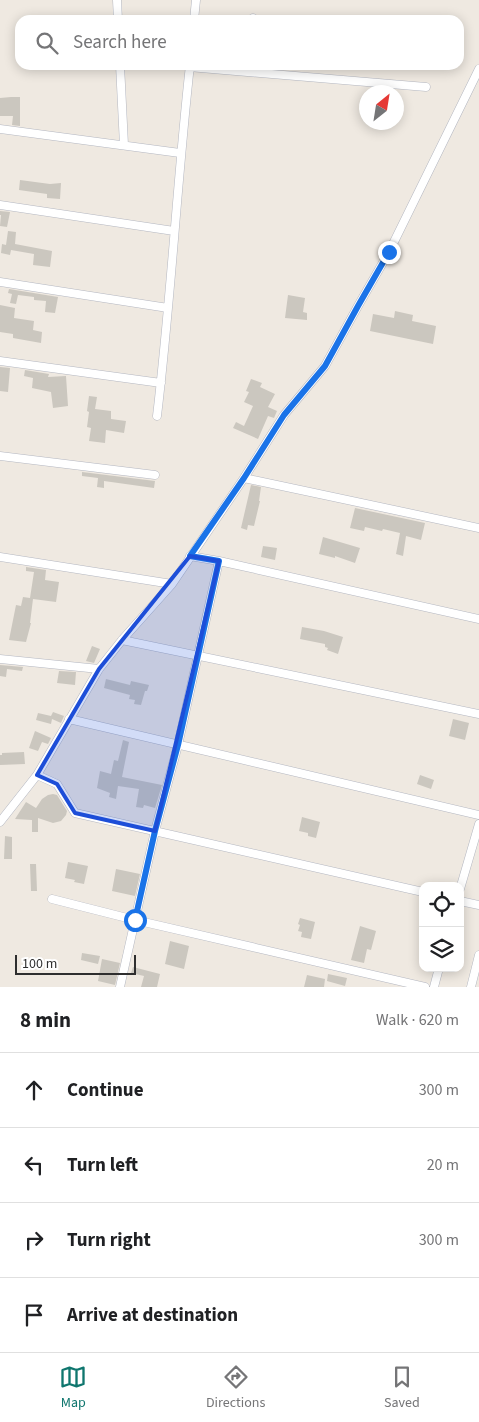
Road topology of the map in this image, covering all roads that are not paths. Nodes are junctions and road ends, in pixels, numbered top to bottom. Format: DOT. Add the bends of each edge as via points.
graph roads {
  1 [pos="117,0"];
  2 [pos="196,0"];
  3 [pos="118,15"];
  4 [pos="194,15"];
  5 [pos="479,69"];
  6 [pos="120,70"];
  7 [pos="189,70"];
  8 [pos="260,70"];
  9 [pos="426,87"];
  10 [pos="0,128"];
  11 [pos="124,145"];
  12 [pos="180,153"];
  13 [pos="0,205"];
  14 [pos="174,231"];
  15 [pos="0,282"];
  16 [pos="168,308"];
  17 [pos="0,361"];
  18 [pos="161,383"];
  19 [pos="157,416"];
  20 [pos="0,456"];
  21 [pos="155,475"];
  22 [pos="244,478"];
  23 [pos="479,528"];
  24 [pos="190,556"];
  25 [pos="0,557"];
  26 [pos="219,561"];
  27 [pos="172,584"];
  28 [pos="479,620"];
  29 [pos="122,640"];
  30 [pos="198,657"];
  31 [pos="0,658"];
  32 [pos="100,669"];
  33 [pos="479,714"];
  34 [pos="69,719"];
  35 [pos="178,745"];
  36 [pos="37,774"];
  37 [pos="479,815"];
  38 [pos="0,822"];
  39 [pos="479,824"];
  40 [pos="155,831"];
  41 [pos="462,882"];
  42 [pos="419,891"];
  43 [pos="52,899"];
  44 [pos="464,902"];
  45 [pos="479,905"];
  46 [pos="135,920"];
  47 [pos="479,955"];
  48 [pos="438,972"];
  49 [pos="120,987"];
  50 [pos="425,987"];
  51 [pos="434,987"];
  52 [pos="471,987"];
  1 -- 3 [label="street"];
  2 -- 4 [label="street"];
  5 -- 22 [label="street" via="389,252 325,366 284,415"];
  6 -- 11 [label="street"];
  7 -- 12 [label="street"];
  8 -- 9 [label="street"];
  10 -- 11 [label="street"];
  11 -- 12 [label="street"];
  12 -- 14 [label="street"];
  13 -- 14 [label="street"];
  14 -- 16 [label="street"];
  15 -- 16 [label="street"];
  16 -- 18 [label="street"];
  17 -- 18 [label="street"];
  18 -- 19 [label="street"];
  20 -- 21 [label="street"];
  22 -- 23 [label="street"];
  22 -- 24 [label="street"];
  24 -- 26 [label="street"];
  24 -- 27 [label="street"];
  25 -- 27 [label="street"];
  26 -- 28 [label="street"];
  26 -- 30 [label="street"];
  27 -- 29 [label="street"];
  29 -- 30 [label="street"];
  29 -- 32 [label="street"];
  30 -- 33 [label="street"];
  30 -- 35 [label="street"];
  31 -- 32 [label="street"];
  32 -- 34 [label="street"];
  34 -- 35 [label="street"];
  34 -- 36 [label="street"];
  35 -- 37 [label="street"];
  35 -- 40 [label="street"];
  36 -- 38 [label="street"];
  36 -- 40 [label="street" via="56,784 75,813"];
  39 -- 41 [label="street"];
  40 -- 42 [label="street"];
  40 -- 46 [label="street"];
  43 -- 46 [label="street"];
  44 -- 45 [label="street"];
  46 -- 49 [label="street"];
  46 -- 50 [label="street"];
  47 -- 52 [label="street"];
  48 -- 51 [label="street"];
}
